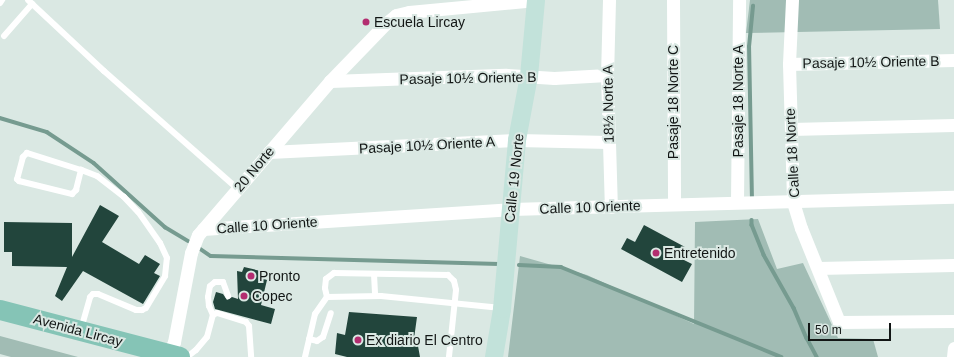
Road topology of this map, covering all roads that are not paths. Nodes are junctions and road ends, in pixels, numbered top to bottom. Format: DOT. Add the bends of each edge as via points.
graph roads {
  1 [pos="2,0"];
  2 [pos="536,0"];
  3 [pos="539,0"];
  4 [pos="551,0"];
  5 [pos="609,0"];
  6 [pos="672,0"];
  7 [pos="739,0"];
  8 [pos="792,0"];
  9 [pos="0,2"];
  10 [pos="30,2"];
  11 [pos="446,4"];
  12 [pos="4,36"];
  13 [pos="954,60"];
  14 [pos="789,64"];
  15 [pos="607,75"];
  16 [pos="529,76"];
  17 [pos="330,81"];
  18 [pos="954,125"];
  19 [pos="791,129"];
  20 [pos="517,140"];
  21 [pos="608,142"];
  22 [pos="269,152"];
  23 [pos="80,170"];
  24 [pos="238,189"];
  25 [pos="954,197"];
  26 [pos="737,202"];
  27 [pos="793,202"];
  28 [pos="674,204"];
  29 [pos="611,207"];
  30 [pos="511,209"];
  31 [pos="203,229"];
  32 [pos="954,265"];
  33 [pos="818,268"];
  34 [pos="374,274"];
  35 [pos="228,296"];
  36 [pos="375,296"];
  37 [pos="327,298"];
  38 [pos="455,302"];
  39 [pos="502,309"];
  40 [pos="0,310"];
  41 [pos="331,313"];
  42 [pos="213,316"];
  43 [pos="954,321"];
  44 [pos="0,324"];
  45 [pos="80,331"];
  46 [pos="309,339"];
  47 [pos="954,348"];
  48 [pos="174,356"];
  49 [pos="128,357"];
  50 [pos="187,357"];
  51 [pos="251,357"];
  52 [pos="305,357"];
  53 [pos="449,357"];
  54 [pos="494,357"];
  55 [pos="953,357"];
  1 -- 9 [label="lane"];
  2 -- 11 [label="street"];
  2 -- 16 [label="main road, Calle 19 Norte"];
  3 -- 4 [label="main road"];
  5 -- 15 [label="street, 18½ Norte A"];
  6 -- 28 [label="street, Pasaje 18 Norte C"];
  7 -- 26 [label="street, Pasaje 18 Norte A"];
  8 -- 14 [label="street, Calle 18 Norte"];
  10 -- 12 [label="lane"];
  10 -- 24 [label="lane"];
  11 -- 17 [label="street, 20 Norte" via="396,15"];
  13 -- 14 [label="street, Pasaje 10½ Oriente B"];
  14 -- 19 [label="street, Calle 18 Norte"];
  15 -- 16 [label="street, Pasaje 10½ Oriente B" via="554,78"];
  15 -- 21 [label="street, 18½ Norte A"];
  16 -- 17 [label="street, Pasaje 10½ Oriente B"];
  16 -- 20 [label="main road, Calle 19 Norte"];
  17 -- 22 [label="street, 20 Norte"];
  18 -- 19 [label="street"];
  19 -- 27 [label="street, Calle 18 Norte"];
  20 -- 21 [label="street, Pasaje 10½ Oriente A"];
  20 -- 22 [label="street, Pasaje 10½ Oriente A"];
  20 -- 30 [label="main road, Calle 19 Norte"];
  21 -- 29 [label="street, 18½ Norte A"];
  22 -- 24 [label="street, 20 Norte"];
  23 -- 23 [label="lane" via="27,153 23,157 17,178 19,181 72,194 76,190"];
  23 -- 45 [label="lane" via="97,176 124,197 154,233 167,258 165,276 146,308 136,310 93,294"];
  24 -- 31 [label="street, 20 Norte"];
  25 -- 27 [label="street, Calle 10 Oriente"];
  26 -- 27 [label="street, Calle 10 Oriente"];
  26 -- 28 [label="street, Calle 10 Oriente"];
  27 -- 33 [label="street, Calle 18 Norte"];
  28 -- 29 [label="street, Calle 10 Oriente"];
  29 -- 30 [label="street, Calle 10 Oriente"];
  30 -- 31 [label="street, Calle 10 Oriente"];
  30 -- 39 [label="main road, Calle 19 Norte"];
  31 -- 48 [label="street, 20 Norte" via="191,253 174,342"];
  32 -- 33 [label="street"];
  33 -- 43 [label="street, Calle 18 Norte" via="840,322"];
  34 -- 36 [label="lane"];
  34 -- 37 [label="lane" via="329,275 325,288"];
  34 -- 38 [label="lane" via="448,275 454,281"];
  35 -- 42 [label="lane" via="223,282 215,282 210,286 208,297"];
  36 -- 37 [label="lane"];
  36 -- 38 [label="lane"];
  37 -- 46 [label="lane" via="315,314"];
  38 -- 39 [label="lane"];
  38 -- 53 [label="lane"];
  39 -- 54 [label="main road, Calle 19 Norte"];
  40 -- 45 [label="main road, Avenida Lircay"];
  41 -- 46 [label="lane" via="320,340"];
  42 -- 50 [label="lane" via="207,337"];
  42 -- 51 [label="lane" via="223,313 246,322 249,326"];
  44 -- 49 [label="main road, Avenida Lircay"];
  45 -- 48 [label="main road, Avenida Lircay"];
  46 -- 52 [label="lane"];
  47 -- 55 [label="street"];
}
